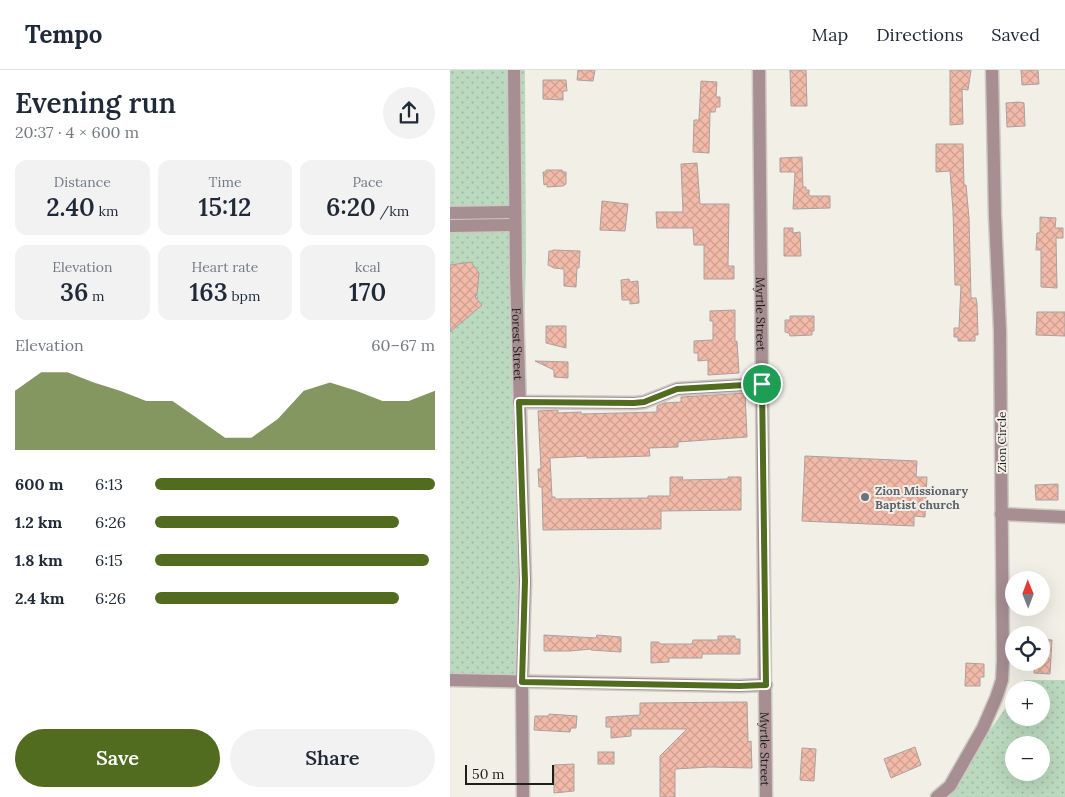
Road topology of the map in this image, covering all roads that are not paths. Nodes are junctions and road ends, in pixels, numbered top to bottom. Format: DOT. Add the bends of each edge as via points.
graph roads {
  1 [pos="514,70"];
  2 [pos="759,70"];
  3 [pos="992,70"];
  4 [pos="515,212"];
  5 [pos="450,213"];
  6 [pos="515,225"];
  7 [pos="450,226"];
  8 [pos="762,384"];
  9 [pos="519,402"];
  10 [pos="1001,514"];
  11 [pos="1065,517"];
  12 [pos="450,680"];
  13 [pos="522,682"];
  14 [pos="766,685"];
  15 [pos="523,797"];
  16 [pos="766,797"];
  17 [pos="938,797"];
  1 -- 4 [label="street, Forest Street"];
  2 -- 8 [label="street, Myrtle Street"];
  3 -- 10 [label="street, Zion Circle" via="1000,330"];
  4 -- 5 [label="street"];
  4 -- 6 [label="street, Forest Street"];
  6 -- 7 [label="street"];
  6 -- 9 [label="street, Forest Street"];
  8 -- 9 [label="street" via="677,389 634,403"];
  8 -- 14 [label="street, Myrtle Street"];
  9 -- 13 [label="street, Forest Street" via="525,581"];
  10 -- 11 [label="street"];
  10 -- 17 [label="street, Zion Circle" via="1002,680 983,728 950,786"];
  12 -- 13 [label="street"];
  13 -- 14 [label="street"];
  13 -- 15 [label="street, Forest Street"];
  14 -- 16 [label="street, Myrtle Street"];
}
